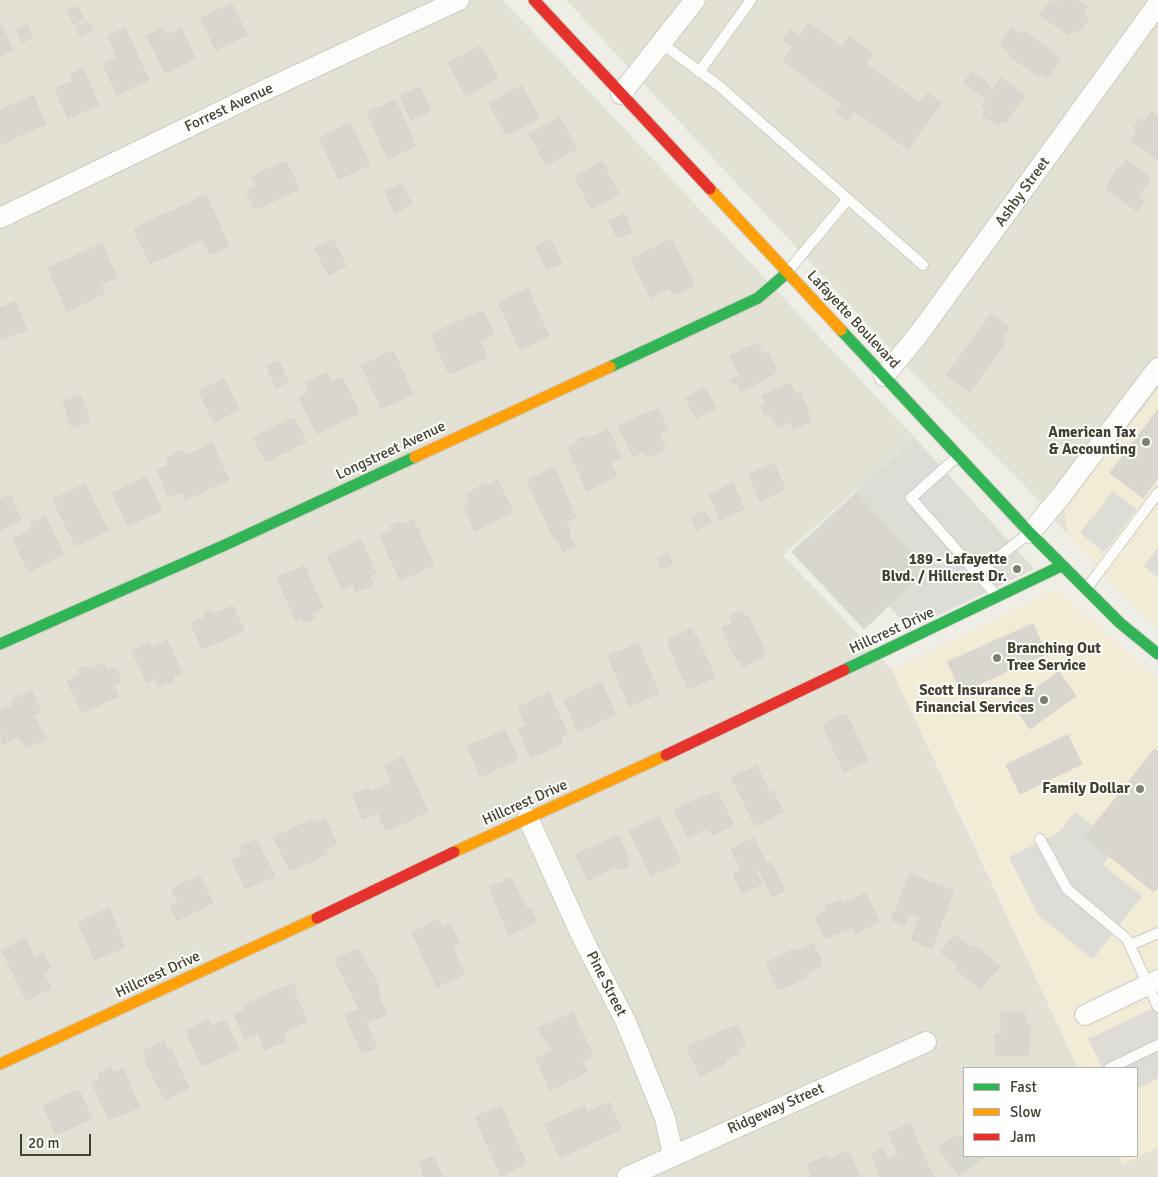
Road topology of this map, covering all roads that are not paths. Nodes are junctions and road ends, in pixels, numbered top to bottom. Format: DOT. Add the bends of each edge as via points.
graph roads {
  1 [pos="459,0"];
  2 [pos="534,0"];
  3 [pos="695,0"];
  4 [pos="750,0"];
  5 [pos="1158,4"];
  6 [pos="661,43"];
  7 [pos="699,72"];
  8 [pos="620,94"];
  9 [pos="848,199"];
  10 [pos="0,218"];
  11 [pos="923,265"];
  12 [pos="788,272"];
  13 [pos="1158,368"];
  14 [pos="884,376"];
  15 [pos="958,456"];
  16 [pos="1158,493"];
  17 [pos="1030,533"];
  18 [pos="1062,566"];
  19 [pos="978,573"];
  20 [pos="1086,589"];
  21 [pos="998,597"];
  22 [pos="0,644"];
  23 [pos="1158,654"];
  24 [pos="528,818"];
  25 [pos="1040,839"];
  26 [pos="1158,933"];
  27 [pos="1130,945"];
  28 [pos="1153,983"];
  29 [pos="1158,1007"];
  30 [pos="1085,1015"];
  31 [pos="926,1042"];
  32 [pos="1158,1045"];
  33 [pos="0,1064"];
  34 [pos="1112,1067"];
  35 [pos="673,1154"];
  36 [pos="627,1177"];
  1 -- 10 [label="street, Forrest Avenue"];
  2 -- 8 [label="street, Lafayette Boulevard"];
  3 -- 6 [label="street"];
  4 -- 7 [label="lane"];
  5 -- 14 [label="street, Ashby Street" via="918,335"];
  6 -- 7 [label="lane"];
  6 -- 8 [label="street"];
  7 -- 9 [label="lane" via="771,130"];
  8 -- 12 [label="street, Lafayette Boulevard"];
  9 -- 11 [label="lane"];
  9 -- 12 [label="lane"];
  12 -- 14 [label="street, Lafayette Boulevard"];
  12 -- 22 [label="street, Longstreet Avenue" via="758,298 225,545"];
  13 -- 17 [label="street"];
  14 -- 15 [label="street, Lafayette Boulevard"];
  15 -- 17 [label="street, Lafayette Boulevard"];
  15 -- 19 [label="lane" via="911,498"];
  16 -- 20 [label="lane"];
  17 -- 18 [label="street, Lafayette Boulevard"];
  17 -- 19 [label="lane"];
  18 -- 20 [label="street, Lafayette Boulevard"];
  18 -- 21 [label="street, Hillcrest Drive"];
  19 -- 21 [label="lane"];
  20 -- 23 [label="street, Lafayette Boulevard"];
  21 -- 24 [label="street, Hillcrest Drive"];
  24 -- 33 [label="street, Hillcrest Drive"];
  24 -- 35 [label="street, Pine Street" via="584,941 625,1020 665,1118"];
  25 -- 27 [label="lane" via="1067,889 1122,933"];
  26 -- 27 [label="lane"];
  27 -- 28 [label="lane"];
  28 -- 29 [label="lane"];
  28 -- 30 [label="street"];
  31 -- 35 [label="street, Ridgeway Street"];
  32 -- 34 [label="lane"];
  35 -- 36 [label="street, Ridgeway Street"];
}
